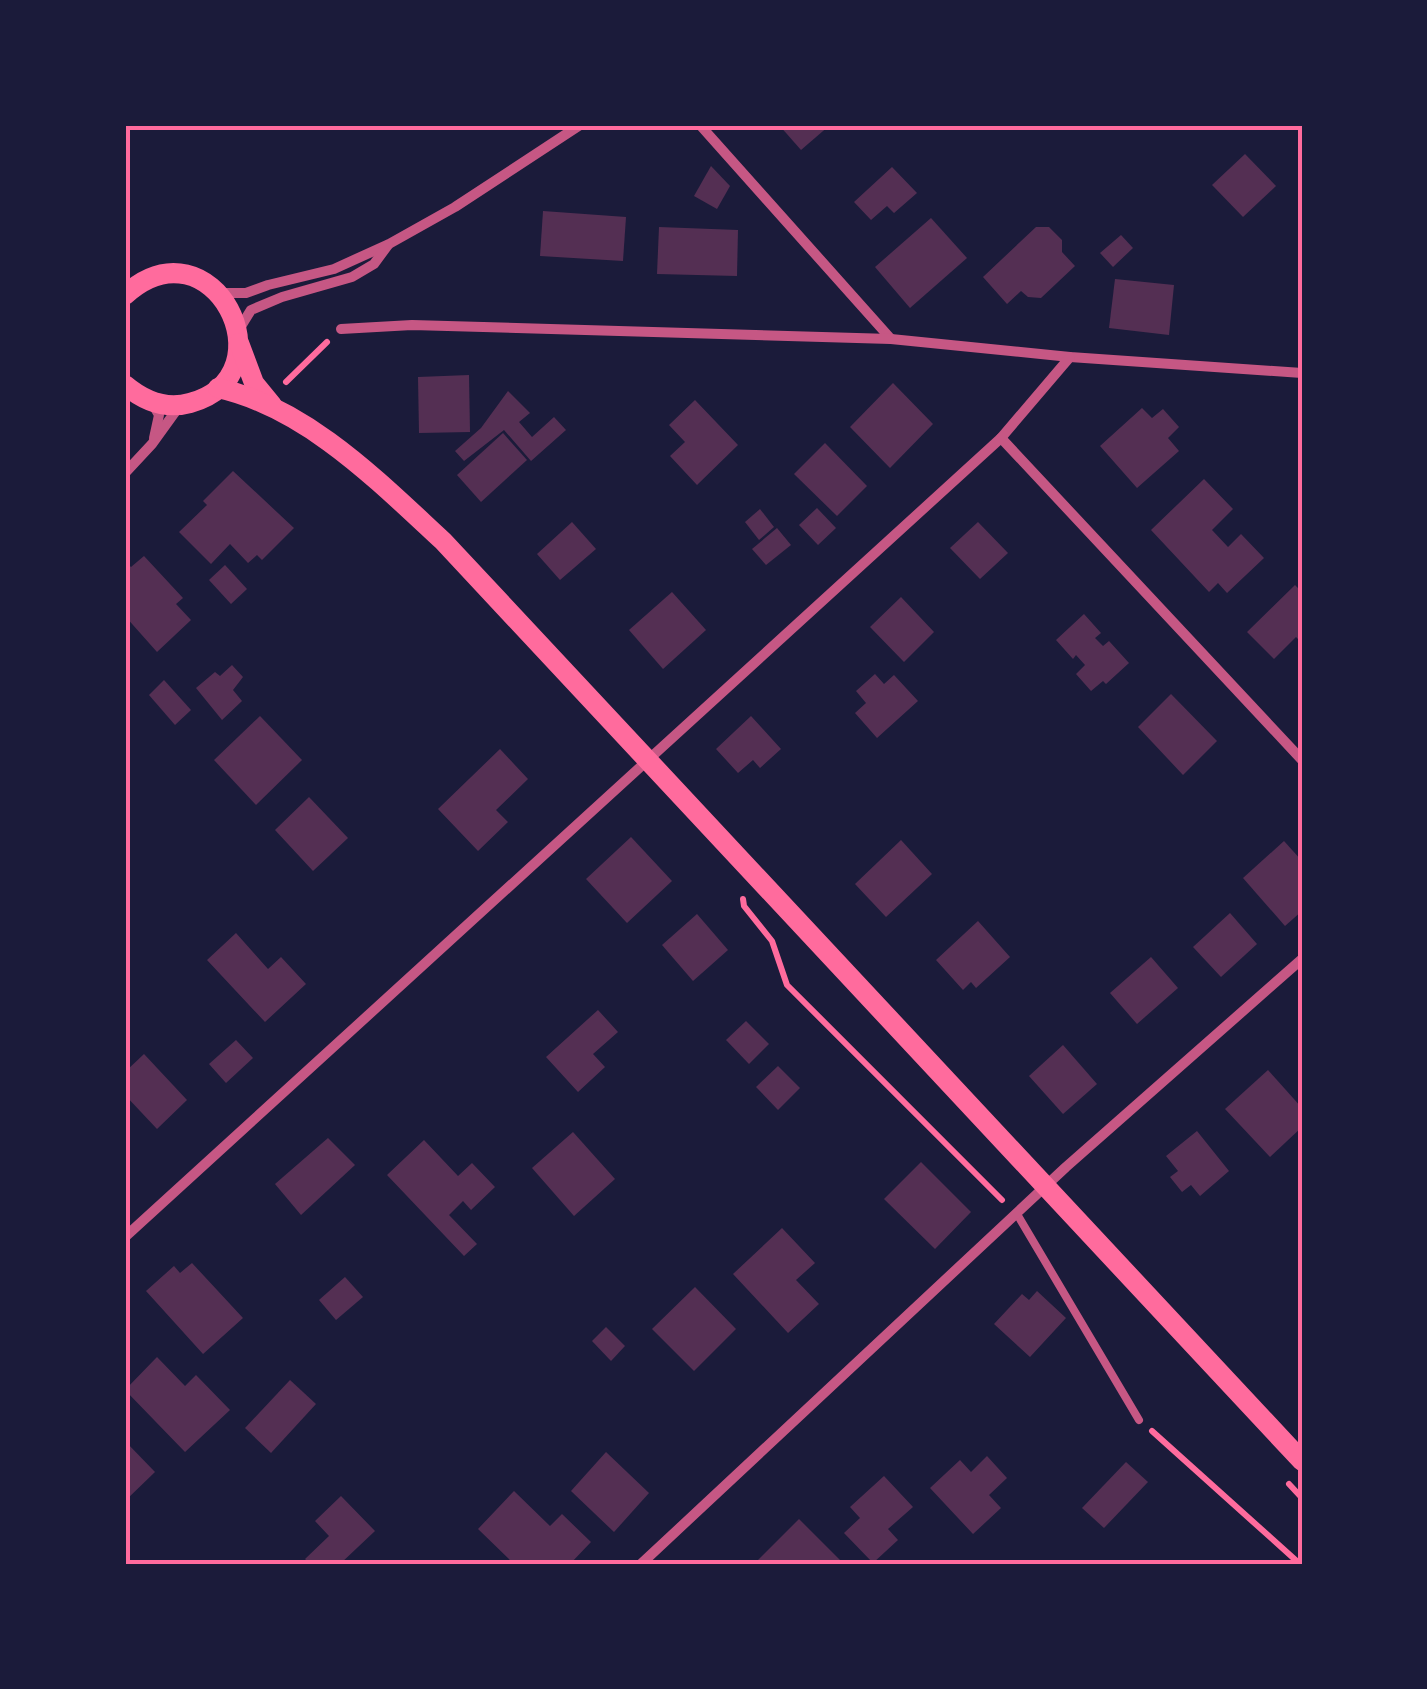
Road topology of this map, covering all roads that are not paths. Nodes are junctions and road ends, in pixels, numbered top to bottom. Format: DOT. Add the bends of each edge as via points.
graph roads {
  1 [pos="700,125"];
  2 [pos="574,127"];
  3 [pos="388,244"];
  4 [pos="220,293"];
  5 [pos="125,295"];
  6 [pos="341,329"];
  7 [pos="238,337"];
  8 [pos="891,338"];
  9 [pos="1070,356"];
  10 [pos="1302,373"];
  11 [pos="125,385"];
  12 [pos="218,388"];
  13 [pos="277,396"];
  14 [pos="151,402"];
  15 [pos="180,406"];
  16 [pos="1001,438"];
  17 [pos="152,444"];
  18 [pos="125,473"];
  19 [pos="649,758"];
  20 [pos="1302,760"];
  21 [pos="1302,958"];
  22 [pos="1046,1188"];
  23 [pos="1016,1214"];
  24 [pos="125,1237"];
  25 [pos="1140,1420"];
  26 [pos="1302,1461"];
  27 [pos="642,1564"];
  1 -- 8 [label="street"];
  2 -- 3 [label="street"];
  3 -- 4 [label="street" via="334,269 246,293"];
  3 -- 7 [label="street" via="352,278 252,310"];
  4 -- 5 [label="main road" via="204,281 164,274"];
  4 -- 7 [label="main road"];
  6 -- 8 [label="street" via="432,325"];
  7 -- 12 [label="main road" via="233,368"];
  7 -- 13 [label="main road" via="254,383"];
  8 -- 9 [label="street"];
  9 -- 10 [label="street"];
  9 -- 16 [label="street"];
  11 -- 14 [label="main road"];
  12 -- 13 [label="main road"];
  12 -- 15 [label="main road"];
  13 -- 19 [label="main road" via="443,541"];
  14 -- 15 [label="main road"];
  14 -- 17 [label="street" via="159,415"];
  15 -- 17 [label="street"];
  16 -- 19 [label="street"];
  16 -- 20 [label="street"];
  17 -- 18 [label="street"];
  19 -- 22 [label="main road"];
  19 -- 24 [label="street"];
  21 -- 22 [label="street"];
  22 -- 23 [label="street"];
  22 -- 26 [label="main road"];
  23 -- 25 [label="lane"];
  23 -- 27 [label="street"];
}
